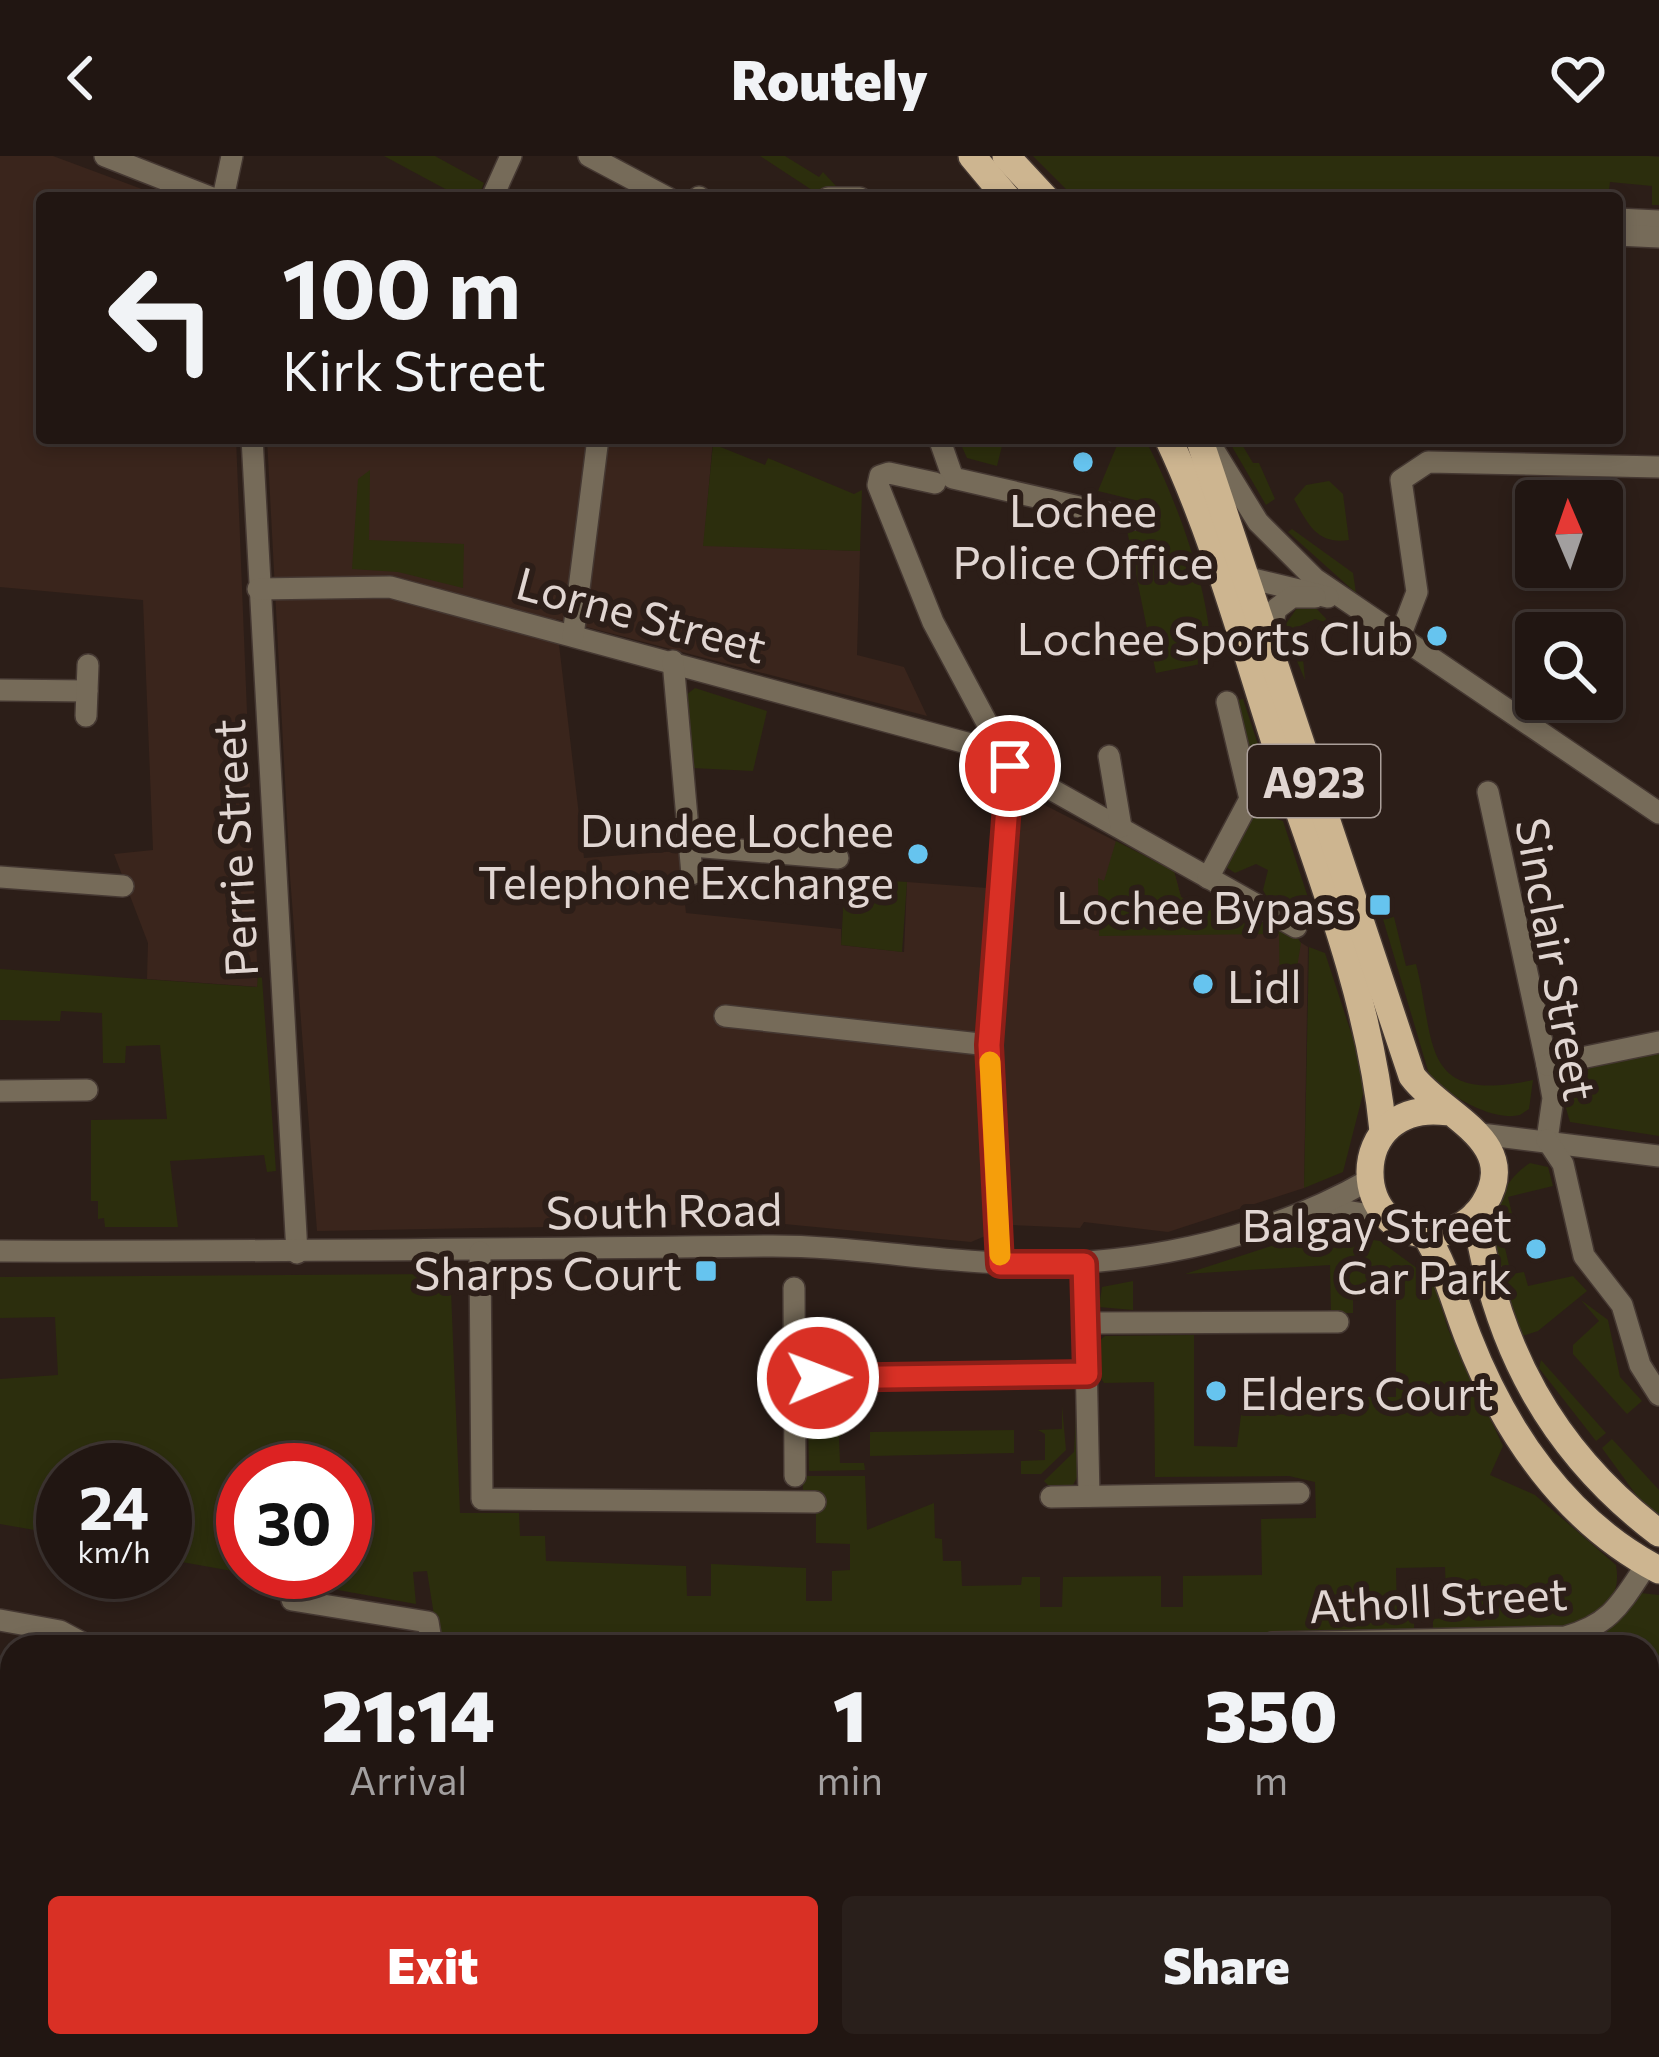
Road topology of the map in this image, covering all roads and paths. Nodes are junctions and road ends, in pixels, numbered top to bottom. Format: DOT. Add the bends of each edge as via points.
graph roads {
  1 [pos="105,156"];
  2 [pos="232,156"];
  3 [pos="511,156"];
  4 [pos="589,156"];
  5 [pos="972,156"];
  6 [pos="1006,156"];
  7 [pos="197,192"];
  8 [pos="224,192"];
  9 [pos="495,192"];
  10 [pos="657,192"];
  11 [pos="1002,192"];
  12 [pos="1039,192"];
  13 [pos="1623,219"];
  14 [pos="1659,220"];
  15 [pos="1623,235"];
  16 [pos="1659,237"];
  17 [pos="252,444"];
  18 [pos="597,444"];
  19 [pos="941,444"];
  20 [pos="1171,444"];
  21 [pos="1204,444"];
  22 [pos="1207,444"];
  23 [pos="1659,467"];
  24 [pos="935,483"];
  25 [pos="1132,519"];
  26 [pos="1233,575"];
  27 [pos="258,589"];
  28 [pos="1345,603"];
  29 [pos="573,636"];
  30 [pos="1399,639"];
  31 [pos="1269,640"];
  32 [pos="673,661"];
  33 [pos="88,664"];
  34 [pos="0,690"];
  35 [pos="87,691"];
  36 [pos="1226,702"];
  37 [pos="86,716"];
  38 [pos="1109,756"];
  39 [pos="1005,759"];
  40 [pos="1489,792"];
  41 [pos="1659,813"];
  42 [pos="1121,827"];
  43 [pos="692,846"];
  44 [pos="838,858"];
  45 [pos="692,874"];
  46 [pos="0,877"];
  47 [pos="1208,878"];
  48 [pos="123,886"];
  49 [pos="1297,927"];
  50 [pos="725,1016"];
  51 [pos="1659,1042"];
  52 [pos="989,1045"];
  53 [pos="1547,1065"];
  54 [pos="0,1090"];
  55 [pos="87,1090"];
  56 [pos="1448,1112"];
  57 [pos="1383,1131"];
  58 [pos="1481,1134"];
  59 [pos="1547,1140"];
  60 [pos="1659,1156"];
  61 [pos="1493,1163"];
  62 [pos="1369,1180"];
  63 [pos="1322,1207"];
  64 [pos="1477,1214"];
  65 [pos="1388,1217"];
  66 [pos="1425,1234"];
  67 [pos="0,1251"];
  68 [pos="480,1252"];
  69 [pos="297,1253"];
  70 [pos="1000,1264"];
  71 [pos="1084,1264"];
  72 [pos="794,1288"];
  73 [pos="1338,1322"];
  74 [pos="1087,1323"];
  75 [pos="1087,1374"];
  76 [pos="794,1378"];
  77 [pos="1659,1395"];
  78 [pos="795,1476"];
  79 [pos="1299,1492"];
  80 [pos="1089,1496"];
  81 [pos="1052,1497"];
  82 [pos="814,1502"];
  83 [pos="1659,1533"];
  84 [pos="1653,1567"];
  85 [pos="292,1600"];
  86 [pos="1,1624"];
  87 [pos="68,1635"];
  88 [pos="430,1635"];
  89 [pos="1572,1635"];
  1 -- 7 [label="street"];
  2 -- 8 [label="street"];
  3 -- 9 [label="street"];
  4 -- 10 [label="street"];
  5 -- 11 [label="main road"];
  6 -- 12 [label="main road"];
  13 -- 14 [label="street"];
  15 -- 16 [label="street"];
  17 -- 27 [label="street, Perrie Street"];
  18 -- 29 [label="street"];
  19 -- 25 [label="street" via="953,478"];
  20 -- 26 [label="main road, A923"];
  21 -- 26 [label="main road, A923"];
  22 -- 28 [label="street" via="1258,522"];
  23 -- 30 [label="street" via="1428,462 1412,469 1401,480 1417,592"];
  24 -- 39 [label="street" via="890,472 878,484 933,622"];
  26 -- 28 [label="street"];
  26 -- 31 [label="main road, A923"];
  26 -- 57 [label="main road, A923" via="1376,1056"];
  27 -- 29 [label="street, Lorne Street" via="390,587"];
  27 -- 69 [label="street, Perrie Street"];
  28 -- 30 [label="street"];
  28 -- 31 [label="street" via="1292,597 1276,609"];
  29 -- 32 [label="street, Lorne Street"];
  30 -- 41 [label="street"];
  31 -- 56 [label="main road, A923" via="1412,1076"];
  32 -- 39 [label="street, Lorne Street"];
  32 -- 43 [label="street"];
  33 -- 35 [label="street"];
  34 -- 35 [label="street"];
  35 -- 37 [label="street"];
  36 -- 47 [label="street" via="1250,799"];
  38 -- 42 [label="street"];
  39 -- 42 [label="street, Lorne Street"];
  39 -- 52 [label="street"];
  40 -- 53 [label="street, Sinclair Street"];
  42 -- 47 [label="street, Lorne Street"];
  43 -- 44 [label="street"];
  43 -- 45 [label="street"];
  46 -- 48 [label="street"];
  47 -- 49 [label="street, Lorne Street"];
  50 -- 52 [label="street"];
  51 -- 53 [label="street"];
  52 -- 70 [label="street"];
  53 -- 59 [label="street, Sinclair Street"];
  54 -- 55 [label="street"];
  56 -- 57 [label="main road" via="1413,1112"];
  56 -- 58 [label="main road, A923"];
  57 -- 62 [label="main road, A923"];
  58 -- 59 [label="street"];
  58 -- 61 [label="main road"];
  59 -- 60 [label="street"];
  59 -- 61 [label="street"];
  59 -- 77 [label="street" via="1563,1164 1584,1256 1622,1305 1640,1365"];
  61 -- 64 [label="main road"];
  62 -- 63 [label="street, South Road"];
  62 -- 65 [label="main road"];
  63 -- 65 [label="street, South Road"];
  63 -- 71 [label="street, South Road" via="1160,1253"];
  64 -- 66 [label="main road"];
  64 -- 83 [label="main road" via="1486,1284 1544,1409 1594,1478"];
  65 -- 66 [label="main road"];
  66 -- 84 [label="main road" via="1519,1441 1563,1495"];
  67 -- 69 [label="street, South Road"];
  68 -- 69 [label="street, South Road"];
  68 -- 70 [label="street, South Road" via="812,1246"];
  68 -- 82 [label="street" via="482,1499"];
  70 -- 71 [label="street, South Road"];
  71 -- 74 [label="street"];
  72 -- 76 [label="street"];
  73 -- 74 [label="street"];
  74 -- 75 [label="street"];
  75 -- 76 [label="street"];
  75 -- 80 [label="street"];
  76 -- 78 [label="street"];
  79 -- 80 [label="street"];
  80 -- 81 [label="street"];
  84 -- 89 [label="street, Atholl Street" via="1596,1628"];
  85 -- 88 [label="street" via="428,1622"];
  86 -- 87 [label="street"];
}
